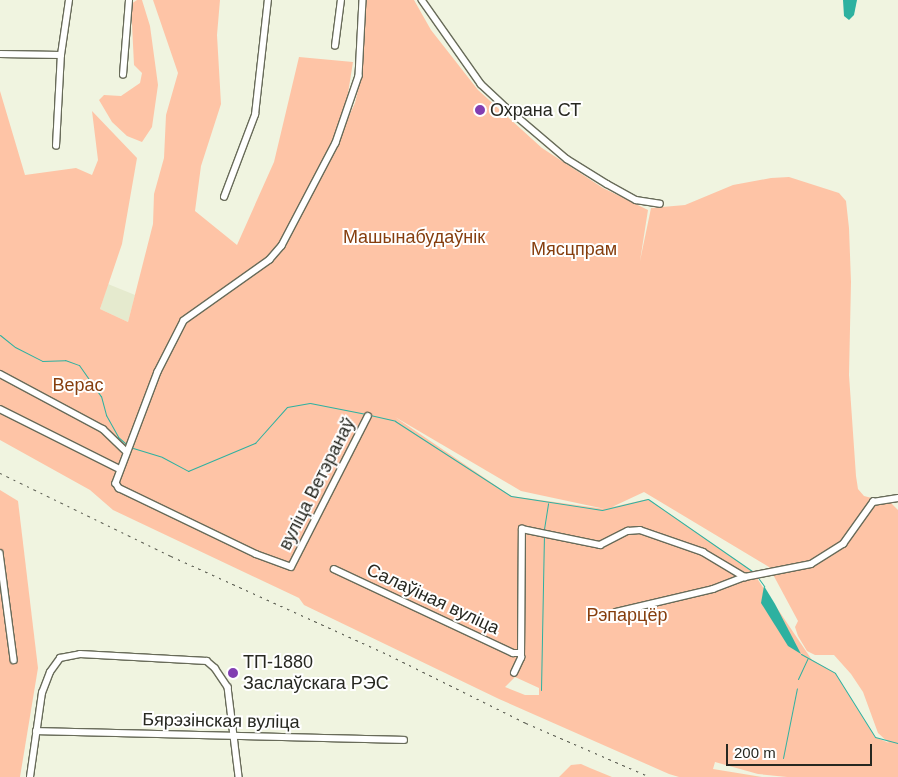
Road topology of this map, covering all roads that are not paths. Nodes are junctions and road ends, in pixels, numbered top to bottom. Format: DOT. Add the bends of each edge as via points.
graph roads {
  1 [pos="69,0"];
  2 [pos="129,0"];
  3 [pos="268,0"];
  4 [pos="341,0"];
  5 [pos="363,0"];
  6 [pos="422,0"];
  7 [pos="335,46"];
  8 [pos="0,54"];
  9 [pos="62,55"];
  10 [pos="123,75"];
  11 [pos="56,146"];
  12 [pos="224,197"];
  13 [pos="660,204"];
  14 [pos="0,374"];
  15 [pos="0,409"];
  16 [pos="368,416"];
  17 [pos="127,452"];
  18 [pos="120,469"];
  19 [pos="898,498"];
  20 [pos="0,553"];
  21 [pos="334,569"];
  22 [pos="745,577"];
  23 [pos="616,612"];
  24 [pos="521,653"];
  25 [pos="14,660"];
  26 [pos="514,673"];
  27 [pos="36,731"];
  28 [pos="236,736"];
  29 [pos="404,740"];
  30 [pos="30,777"];
  31 [pos="239,777"];
  1 -- 9 [label="street"];
  2 -- 10 [label="street"];
  3 -- 12 [label="street" via="255,114"];
  4 -- 7 [label="street"];
  5 -- 17 [label="street" via="359,76 336,143 282,246 270,260 184,322 169,347"];
  6 -- 13 [label="street" via="481,84 507,108 567,158 607,184 636,200"];
  8 -- 9 [label="street"];
  9 -- 11 [label="street"];
  14 -- 17 [label="street" via="103,429"];
  15 -- 18 [label="street"];
  16 -- 18 [label="street, вуліца Ветэранаў" via="293,566 287,568 119,488 116,480"];
  17 -- 18 [label="street"];
  19 -- 22 [label="street" via="873,502 843,544 811,564"];
  20 -- 25 [label="street"];
  21 -- 24 [label="street, Салаўіная вуліца" via="513,653"];
  22 -- 23 [label="street" via="713,589"];
  22 -- 24 [label="street" via="703,552 640,530 628,531 600,544 522,529"];
  24 -- 26 [label="street"];
  27 -- 28 [label="street, Бярэзінская вуліца"];
  27 -- 28 [label="street" via="45,684 60,658 88,655 207,661 228,687"];
  27 -- 30 [label="street"];
  28 -- 29 [label="street, Бярэзінская вуліца"];
  28 -- 31 [label="street"];
}
